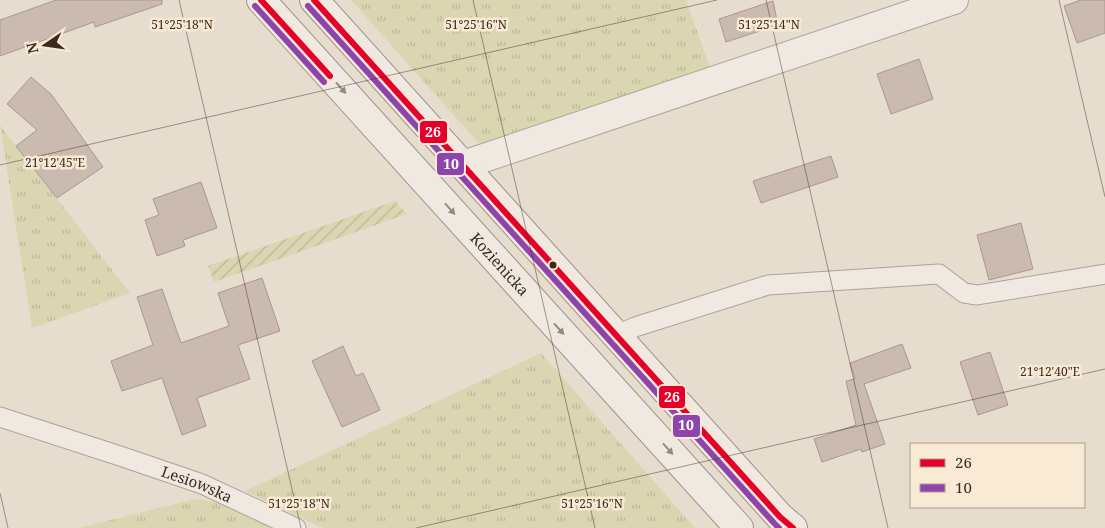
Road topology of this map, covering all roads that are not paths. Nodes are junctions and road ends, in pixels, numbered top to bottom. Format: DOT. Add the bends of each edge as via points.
graph roads {
  1 [pos="261,0"];
  2 [pos="314,0"];
  3 [pos="954,0"];
  4 [pos="464,165"];
  5 [pos="1105,274"];
  6 [pos="617,335"];
  7 [pos="0,417"];
  8 [pos="296,528"];
  9 [pos="739,528"];
  10 [pos="793,528"];
  1 -- 9 [label="main road, Kozienicka, one-way"];
  2 -- 4 [label="main road"];
  3 -- 4 [label="main road"];
  4 -- 6 [label="main road"];
  5 -- 6 [label="lane" via="977,295 964,293 939,274 768,285"];
  6 -- 10 [label="main road"];
  7 -- 8 [label="lane, Lesiowska" via="202,484"];
}
